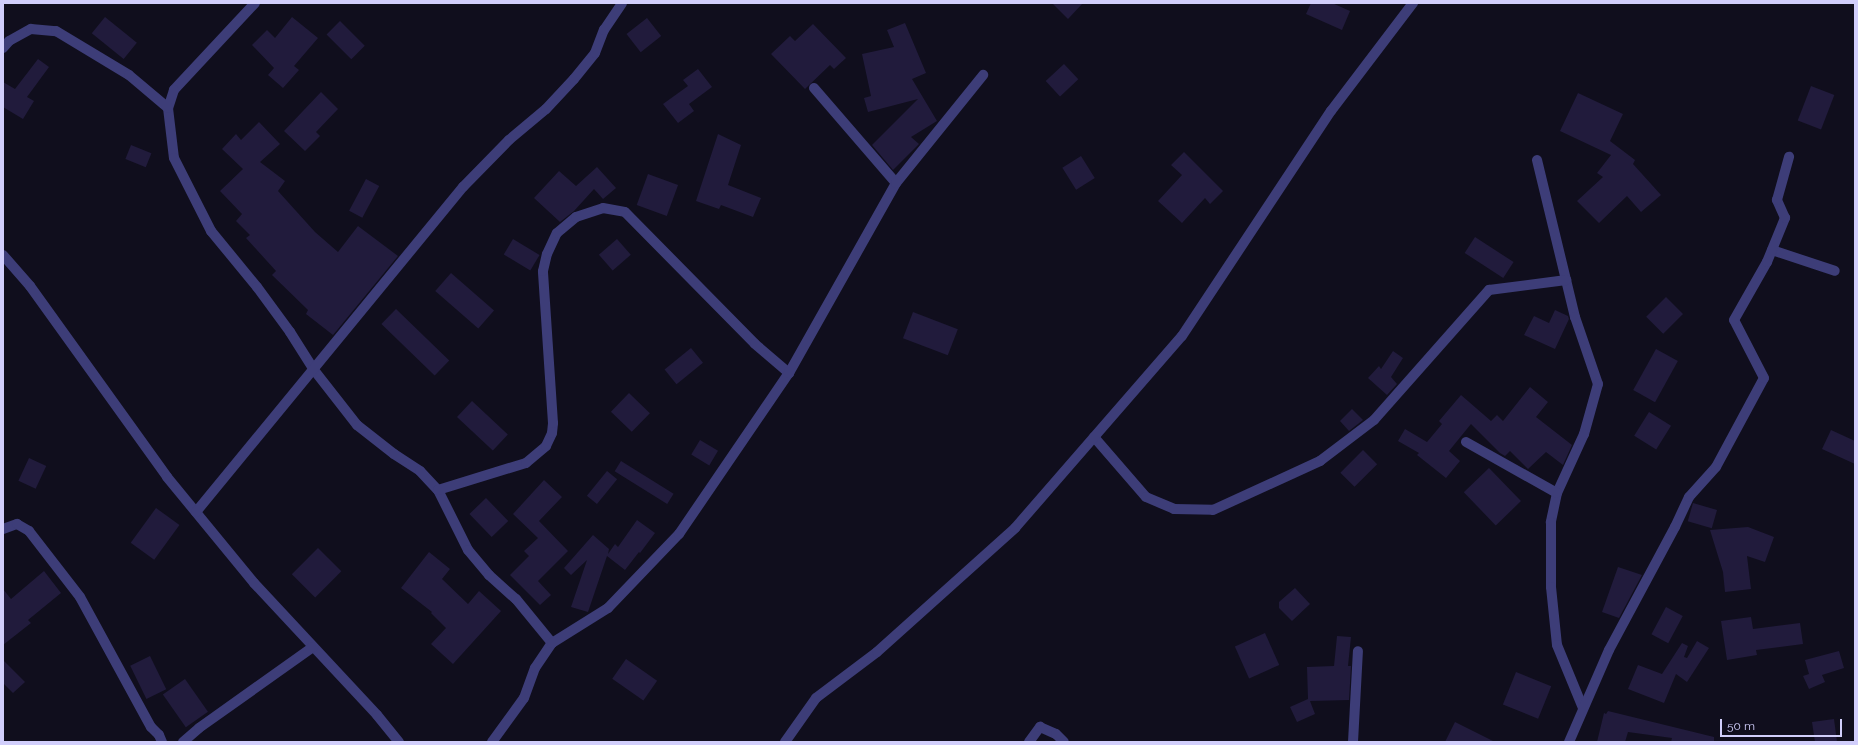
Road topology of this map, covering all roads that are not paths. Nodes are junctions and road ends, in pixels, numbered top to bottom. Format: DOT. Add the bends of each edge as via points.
graph roads {
  1 [pos="622,3"];
  2 [pos="1413,3"];
  3 [pos="250,5"];
  4 [pos="3,48"];
  5 [pos="983,75"];
  6 [pos="814,88"];
  7 [pos="168,108"];
  8 [pos="1789,157"];
  9 [pos="1537,160"];
  10 [pos="896,183"];
  11 [pos="1772,250"];
  12 [pos="3,255"];
  13 [pos="1835,271"];
  14 [pos="1566,280"];
  15 [pos="314,370"];
  16 [pos="789,373"];
  17 [pos="1094,438"];
  18 [pos="1466,442"];
  19 [pos="438,490"];
  20 [pos="1557,493"];
  21 [pos="196,512"];
  22 [pos="3,529"];
  23 [pos="552,643"];
  24 [pos="313,647"];
  25 [pos="1358,651"];
  26 [pos="1583,708"];
  27 [pos="162,742"];
  28 [pos="183,742"];
  29 [pos="399,742"];
  30 [pos="492,742"];
  31 [pos="785,742"];
  32 [pos="1029,742"];
  33 [pos="1064,742"];
  34 [pos="1353,742"];
  35 [pos="1569,742"];
  1 -- 15 [label="street" via="604,30 595,54 546,109 509,140 463,188"];
  2 -- 17 [label="street" via="1331,111 1182,336"];
  3 -- 7 [label="street" via="174,90"];
  4 -- 7 [label="street" via="9,41 31,29 56,31 129,75"];
  5 -- 10 [label="street"];
  6 -- 10 [label="street"];
  7 -- 15 [label="street" via="174,158 211,231 257,287"];
  8 -- 11 [label="street" via="1777,200 1785,218"];
  9 -- 14 [label="street"];
  10 -- 16 [label="street"];
  11 -- 13 [label="street"];
  11 -- 26 [label="street" via="1734,320 1764,378 1716,467 1689,497 1609,650"];
  12 -- 21 [label="street" via="30,286"];
  14 -- 17 [label="street" via="1489,290 1374,420 1320,461 1212,510 1174,509 1146,497"];
  14 -- 20 [label="street" via="1575,317 1598,384 1584,434"];
  15 -- 19 [label="street" via="357,425 420,471"];
  15 -- 21 [label="street"];
  16 -- 19 [label="street" via="755,344 625,212 603,208 596,210 576,218 558,233 547,254 544,278 553,423 546,446 526,463"];
  16 -- 23 [label="street" via="680,534 608,608"];
  17 -- 31 [label="street" via="1015,528 877,652 816,698"];
  18 -- 20 [label="street"];
  19 -- 23 [label="street" via="468,550 489,575 516,600"];
  20 -- 26 [label="street" via="1551,522 1551,588 1557,645"];
  21 -- 24 [label="street" via="254,584"];
  22 -- 27 [label="street" via="17,524 29,531 80,597 151,727"];
  23 -- 30 [label="street" via="535,668 524,698"];
  24 -- 28 [label="street"];
  24 -- 29 [label="street"];
  25 -- 34 [label="street"];
  26 -- 35 [label="street"];
  32 -- 33 [label="street" via="1040,727 1056,734"];
}
